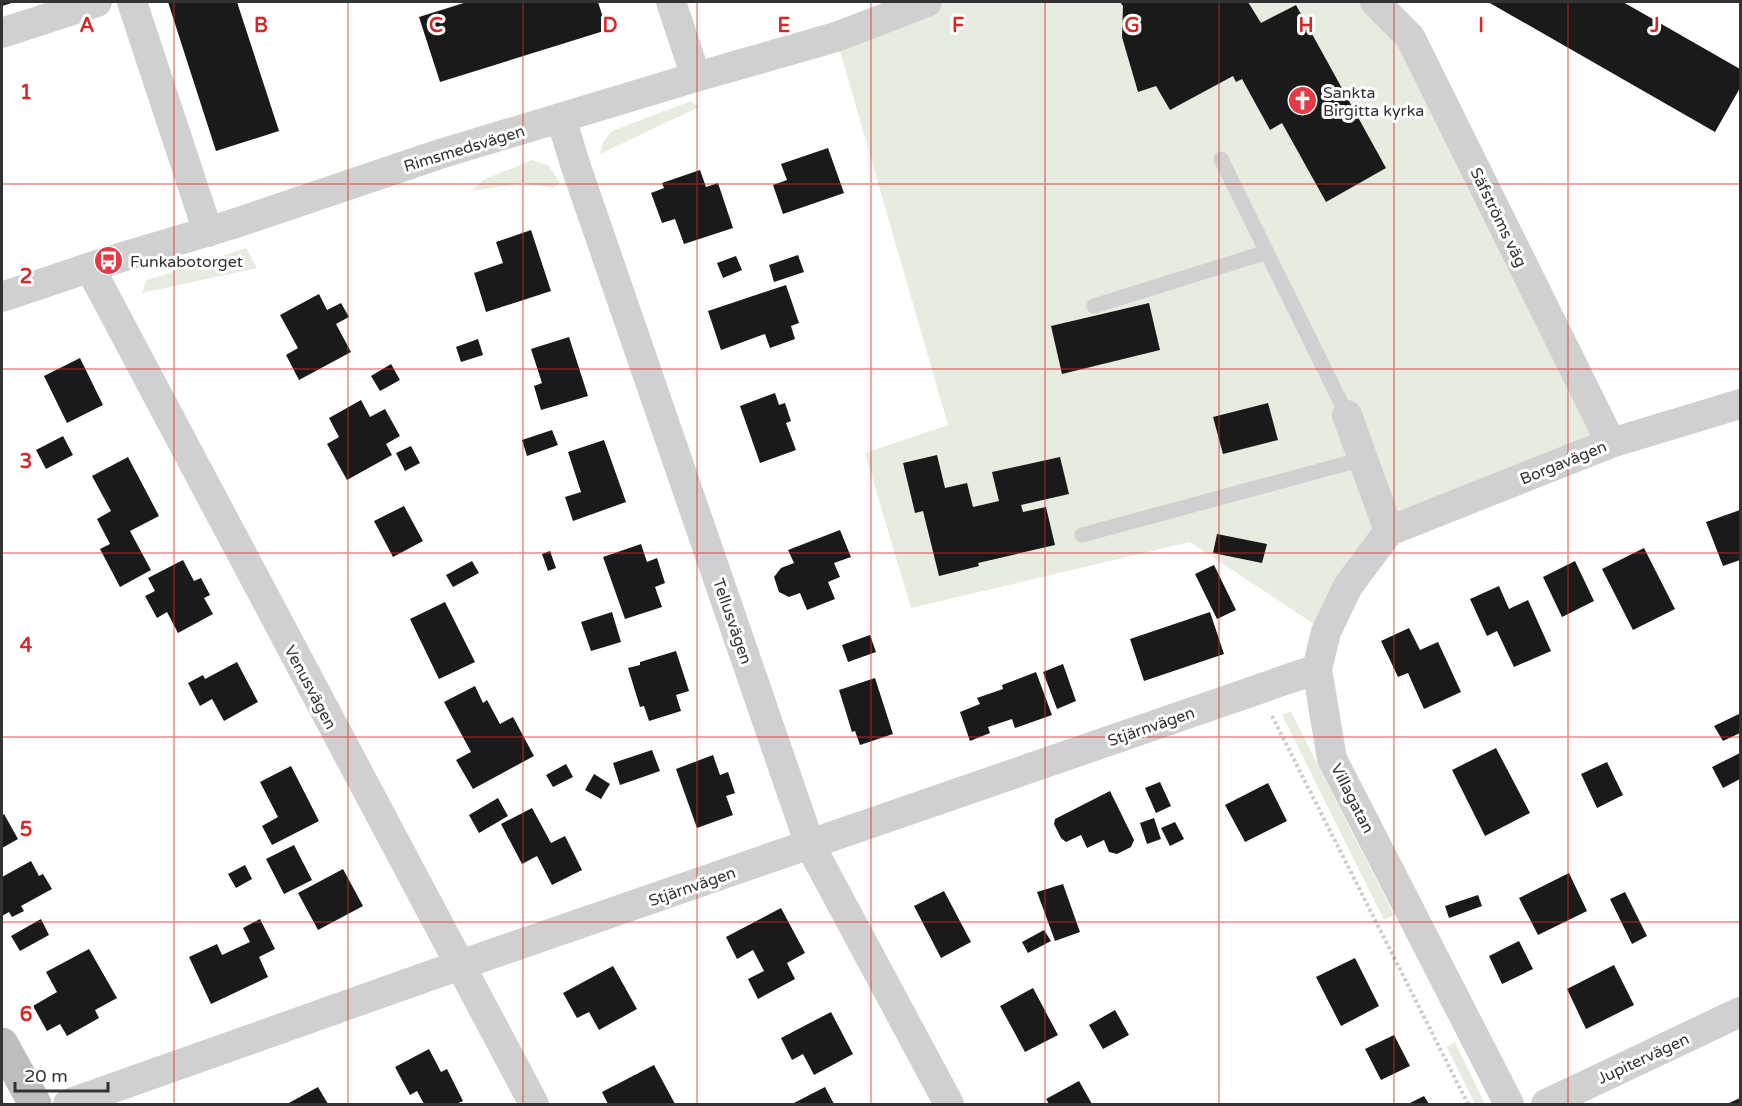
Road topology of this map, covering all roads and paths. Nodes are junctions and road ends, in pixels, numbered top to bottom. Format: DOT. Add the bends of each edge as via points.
graph roads {
  1 [pos="97,2"];
  2 [pos="132,2"];
  3 [pos="671,2"];
  4 [pos="927,2"];
  5 [pos="1375,2"];
  6 [pos="2,33"];
  7 [pos="696,77"];
  8 [pos="561,118"];
  9 [pos="1221,159"];
  10 [pos="208,231"];
  11 [pos="1267,252"];
  12 [pos="90,268"];
  13 [pos="2,297"];
  14 [pos="1094,306"];
  15 [pos="1740,404"];
  16 [pos="1347,415"];
  17 [pos="1611,443"];
  18 [pos="1363,459"];
  19 [pos="1389,531"];
  20 [pos="1082,535"];
  21 [pos="1317,669"];
  22 [pos="1258,689"];
  23 [pos="810,846"];
  24 [pos="460,965"];
  25 [pos="1740,1012"];
  26 [pos="2,1044"];
  27 [pos="35,1104"];
  28 [pos="68,1104"];
  29 [pos="534,1104"];
  30 [pos="949,1104"];
  31 [pos="1468,1104"];
  32 [pos="1509,1104"];
  33 [pos="1546,1104"];
  1 -- 6 [label="street"];
  2 -- 10 [label="street"];
  3 -- 7 [label="street"];
  4 -- 7 [label="street, Rimsmedsvägen" via="836,37"];
  5 -- 17 [label="street, Säfströms väg" via="1410,37"];
  7 -- 8 [label="street, Rimsmedsvägen"];
  8 -- 10 [label="street, Rimsmedsvägen"];
  8 -- 23 [label="street, Tellusvägen"];
  9 -- 11 [label="lane"];
  10 -- 12 [label="street, Rimsmedsvägen"];
  11 -- 14 [label="lane"];
  11 -- 16 [label="lane"];
  12 -- 13 [label="street, Rimsmedsvägen"];
  12 -- 24 [label="street, Venusvägen"];
  15 -- 17 [label="street, Borgavägen"];
  16 -- 18 [label="street"];
  17 -- 19 [label="street, Borgavägen"];
  18 -- 19 [label="street"];
  18 -- 20 [label="lane"];
  19 -- 21 [label="street, Villagatan" via="1348,585 1326,632"];
  21 -- 22 [label="street, Stjärnvägen"];
  21 -- 32 [label="street, Villagatan" via="1332,759"];
  22 -- 23 [label="street, Stjärnvägen"];
  22 -- 31 [label="path"];
  23 -- 24 [label="street, Stjärnvägen"];
  23 -- 30 [label="street, Tellusvägen"];
  24 -- 28 [label="street, Stjärnvägen"];
  24 -- 29 [label="street, Venusvägen"];
  25 -- 33 [label="street, Jupitervägen"];
  26 -- 27 [label="street"];
}
